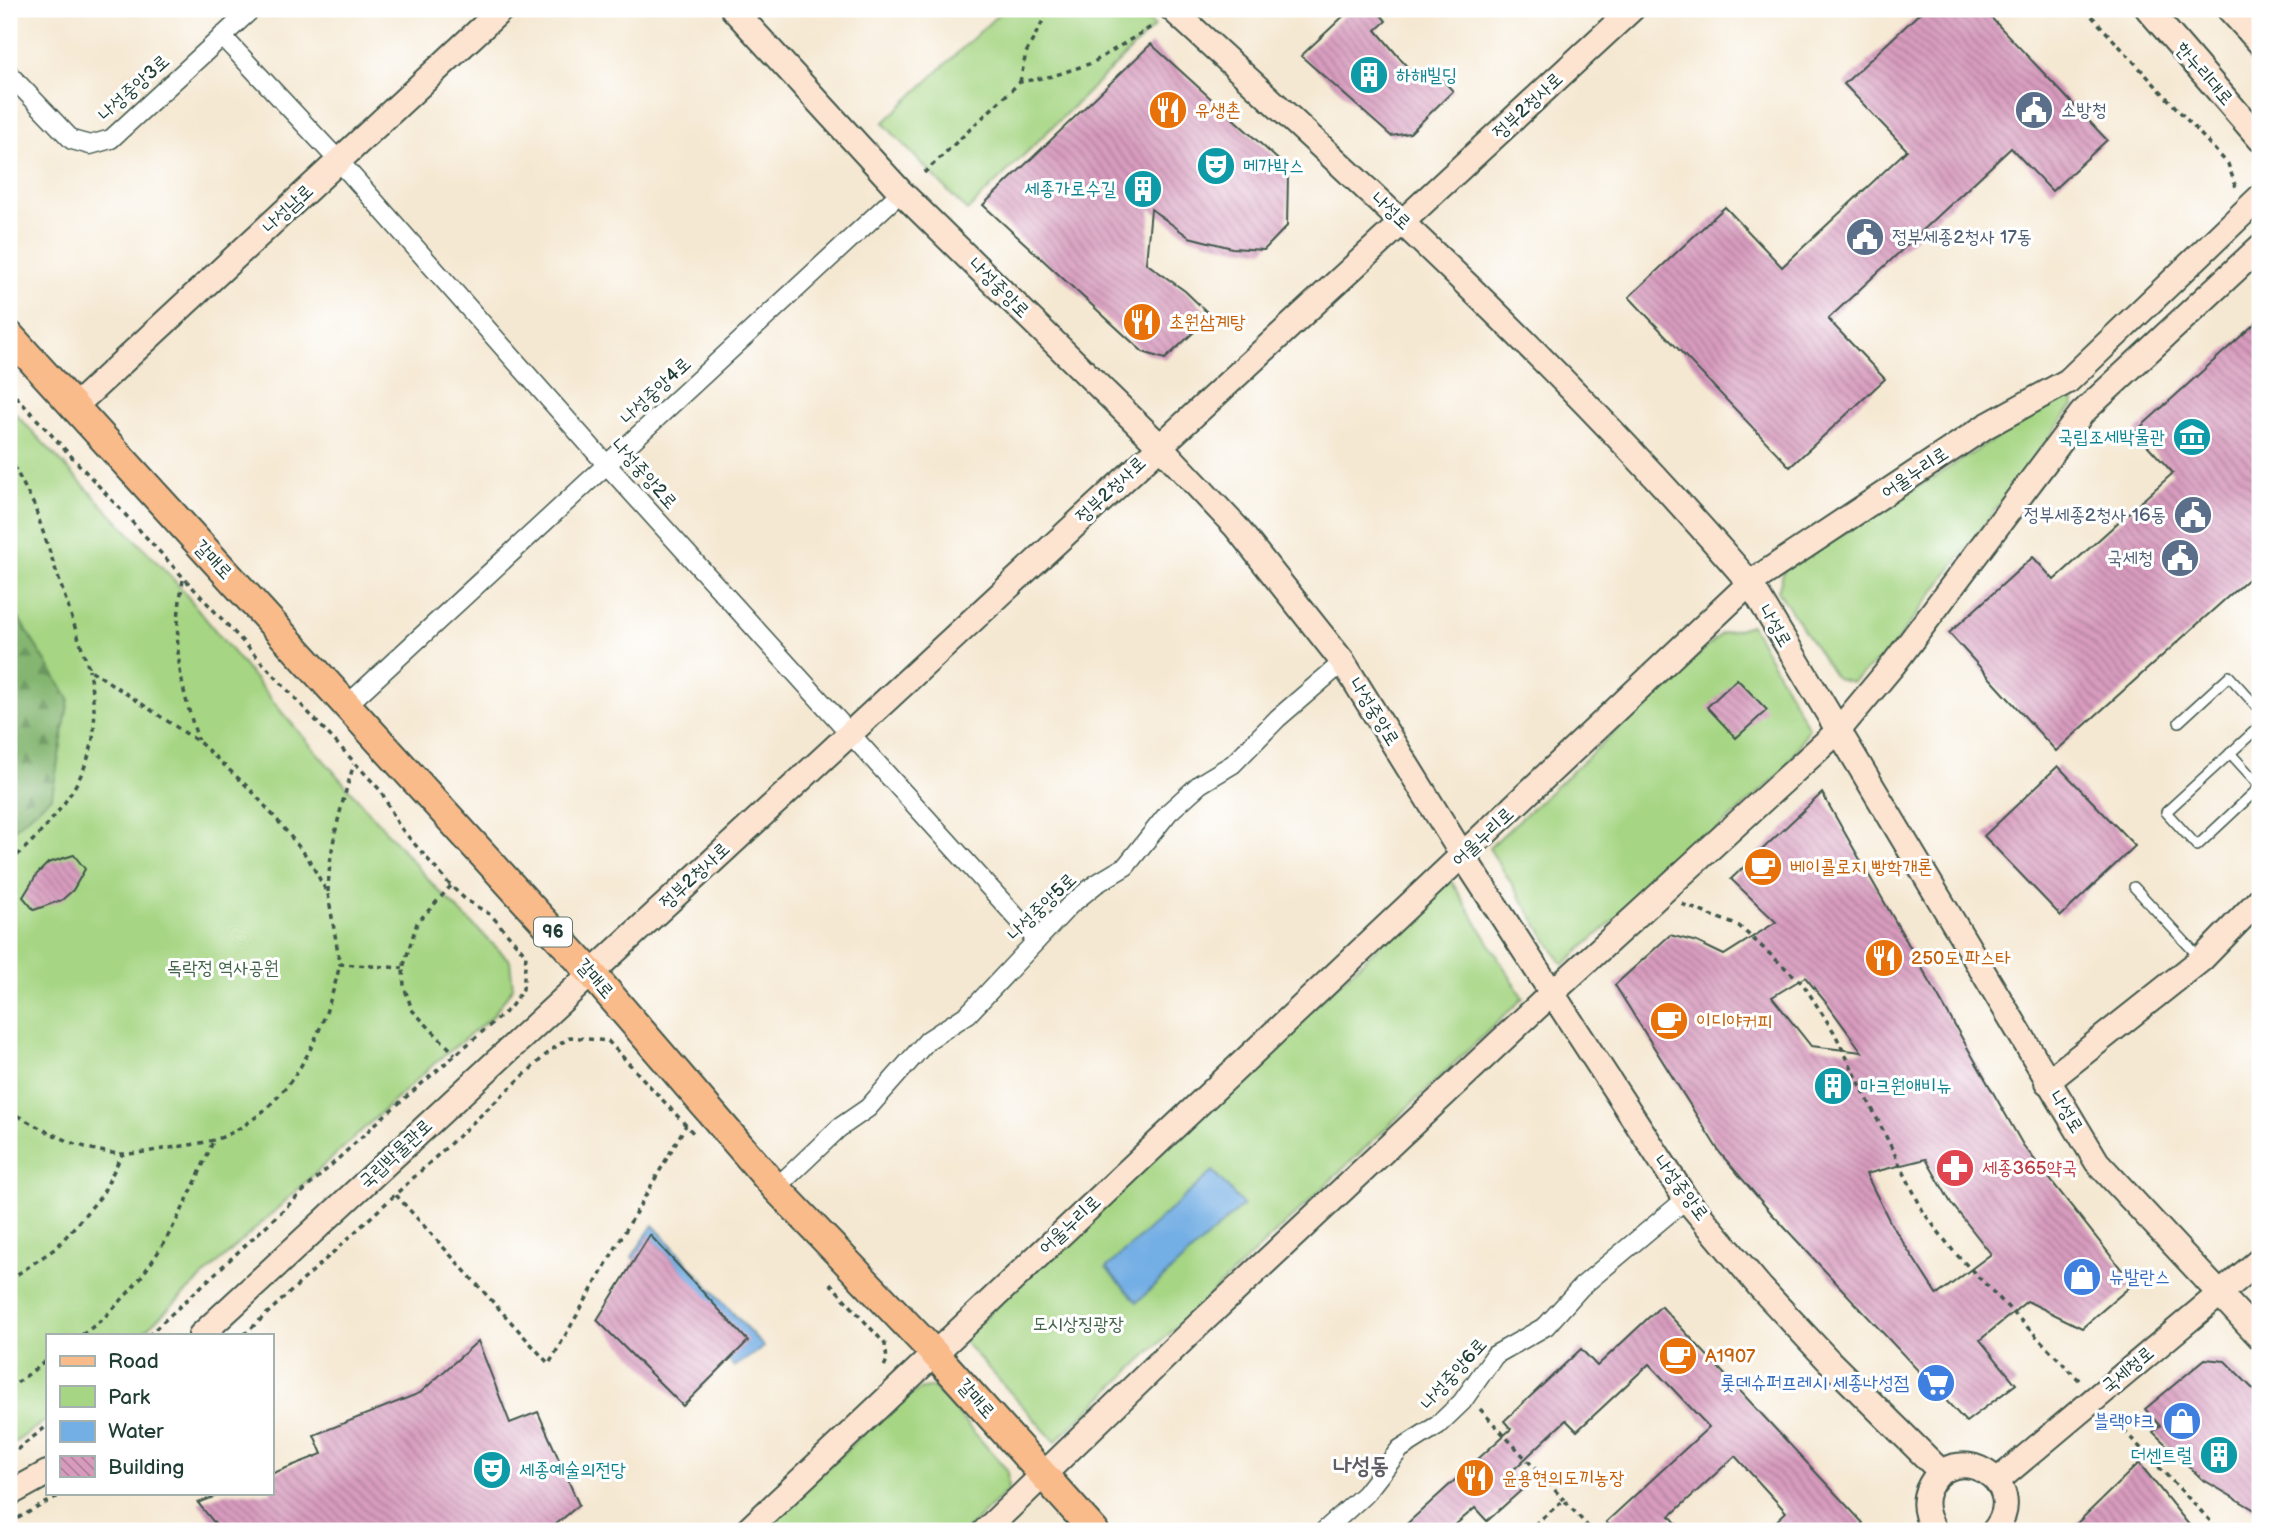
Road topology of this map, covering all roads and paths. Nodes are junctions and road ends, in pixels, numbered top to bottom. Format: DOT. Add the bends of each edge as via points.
graph roads {
  1 [pos="252,9"];
  2 [pos="502,9"];
  3 [pos="733,9"];
  4 [pos="1049,9"];
  5 [pos="1172,9"];
  6 [pos="1632,9"];
  7 [pos="2085,9"];
  8 [pos="2148,9"];
  9 [pos="2229,9"];
  10 [pos="1151,27"];
  11 [pos="222,36"];
  12 [pos="2260,43"];
  13 [pos="9,74"];
  14 [pos="1020,82"];
  15 [pos="2260,139"];
  16 [pos="339,161"];
  17 [pos="924,173"];
  18 [pos="2234,187"];
  19 [pos="901,192"];
  20 [pos="2260,197"];
  21 [pos="1404,222"];
  22 [pos="2260,247"];
  23 [pos="9,335"];
  24 [pos="9,389"];
  25 [pos="73,408"];
  26 [pos="1159,445"];
  27 [pos="9,457"];
  28 [pos="607,465"];
  29 [pos="183,578"];
  30 [pos="1750,583"];
  31 [pos="1343,662"];
  32 [pos="89,669"];
  33 [pos="347,705"];
  34 [pos="2260,710"];
  35 [pos="2179,722"];
  36 [pos="2260,726"];
  37 [pos="852,732"];
  38 [pos="1837,732"];
  39 [pos="199,742"];
  40 [pos="2230,753"];
  41 [pos="354,764"];
  42 [pos="2260,786"];
  43 [pos="1463,856"];
  44 [pos="9,862"];
  45 [pos="451,886"];
  46 [pos="2134,887"];
  47 [pos="328,894"];
  48 [pos="2260,899"];
  49 [pos="1681,903"];
  50 [pos="1037,940"];
  51 [pos="2202,959"];
  52 [pos="340,964"];
  53 [pos="403,968"];
  54 [pos="591,973"];
  55 [pos="1551,993"];
  56 [pos="455,1054"];
  57 [pos="2047,1082"];
  58 [pos="9,1111"];
  59 [pos="686,1125"];
  60 [pos="695,1135"];
  61 [pos="214,1139"];
  62 [pos="122,1154"];
  63 [pos="776,1188"];
  64 [pos="396,1195"];
  65 [pos="1686,1199"];
  66 [pos="2260,1260"];
  67 [pos="822,1274"];
  68 [pos="9,1280"];
  69 [pos="2218,1296"];
  70 [pos="83,1334"];
  71 [pos="150,1334"];
  72 [pos="202,1334"];
  73 [pos="245,1334"];
  74 [pos="2260,1337"];
  75 [pos="934,1353"];
  76 [pos="46,1361"];
  77 [pos="882,1371"];
  78 [pos="2074,1373"];
  79 [pos="9,1389"];
  80 [pos="1477,1406"];
  81 [pos="2119,1425"];
  82 [pos="46,1427"];
  83 [pos="9,1456"];
  84 [pos="1941,1472"];
  85 [pos="46,1474"];
  86 [pos="1043,1476"];
  87 [pos="1997,1481"];
  88 [pos="9,1494"];
  89 [pos="62,1494"];
  90 [pos="1564,1500"];
  91 [pos="9,1522"];
  92 [pos="747,1531"];
  93 [pos="985,1531"];
  94 [pos="1094,1531"];
  95 [pos="1324,1531"];
  96 [pos="1527,1531"];
  97 [pos="1592,1531"];
  98 [pos="1936,1531"];
  99 [pos="1994,1531"];
  100 [pos="2220,1531"];
  1 -- 11 [label="street, 나성중앙3로"];
  2 -- 16 [label="street, 나성남로"];
  3 -- 19 [label="street, 나성중앙로"];
  4 -- 14 [label="path" via="1026,53"];
  5 -- 21 [label="street, 나성로"];
  6 -- 21 [label="street, 정부2청사로"];
  7 -- 18 [label="path" via="2228,164"];
  8 -- 15 [label="street, 한누리대로"];
  9 -- 12 [label="street"];
  10 -- 14 [label="path" via="1092,63"];
  11 -- 13 [label="street, 나성중앙3로" via="111,139 101,143 72,140"];
  11 -- 16 [label="street, 나성중앙2로"];
  14 -- 17 [label="path"];
  16 -- 25 [label="street, 나성남로"];
  16 -- 28 [label="street, 나성중앙2로"];
  19 -- 26 [label="street, 나성중앙로"];
  19 -- 28 [label="street, 나성중앙4로"];
  20 -- 30 [label="street, 어울누리로" via="2068,381 1986,426"];
  21 -- 26 [label="street, 정부2청사로"];
  21 -- 30 [label="street, 나성로" via="1688,511"];
  22 -- 38 [label="street" via="2082,413"];
  23 -- 25 [label="main road, 갈매로 / 96"];
  24 -- 29 [label="path"];
  25 -- 33 [label="main road, 갈매로 / 96"];
  26 -- 31 [label="street, 나성중앙로" via="1236,527"];
  26 -- 37 [label="street, 정부2청사로"];
  27 -- 32 [label="path" via="34,505"];
  28 -- 33 [label="street, 나성중앙4로"];
  28 -- 37 [label="street, 나성중앙2로"];
  29 -- 39 [label="path" via="176,623 177,661"];
  29 -- 41 [label="path"];
  30 -- 38 [label="street, 나성로"];
  30 -- 43 [label="street, 어울누리로"];
  31 -- 43 [label="street, 나성중앙로"];
  31 -- 50 [label="street, 나성중앙5로" via="1233,764 1200,784 1169,813 1126,866 1070,905"];
  32 -- 39 [label="path"];
  32 -- 44 [label="path" via="94,730 86,759 48,827"];
  33 -- 54 [label="main road, 갈매로 / 96"];
  34 -- 35 [label="lane" via="2229,676"];
  36 -- 40 [label="lane"];
  37 -- 50 [label="street, 나성중앙2로"];
  37 -- 54 [label="street, 정부2청사로"];
  38 -- 55 [label="street"];
  38 -- 57 [label="street, 나성로"];
  39 -- 47 [label="path" via="278,821"];
  40 -- 42 [label="lane"];
  40 -- 42 [label="lane" via="2166,812 2197,846"];
  41 -- 45 [label="path" via="381,791 399,826"];
  41 -- 47 [label="path" via="328,869"];
  43 -- 55 [label="street, 나성중앙로"];
  43 -- 75 [label="street, 어울누리로"];
  45 -- 53 [label="path" via="417,923"];
  45 -- 56 [label="path" via="491,915 526,955 523,989 510,1008"];
  46 -- 51 [label="lane"];
  47 -- 52 [label="path"];
  48 -- 51 [label="street"];
  49 -- 78 [label="path" via="1739,926 1803,984 1834,1032 1924,1213 1954,1252"];
  50 -- 63 [label="street, 나성중앙5로" via="968,1014 928,1040 868,1108 839,1128"];
  51 -- 57 [label="street"];
  52 -- 53 [label="path"];
  52 -- 61 [label="path" via="321,1028 291,1084 262,1111"];
  53 -- 56 [label="path" via="412,1010"];
  54 -- 63 [label="main road, 갈매로 / 96"];
  54 -- 72 [label="street, 국립박물관로"];
  55 -- 65 [label="street, 나성중앙로"];
  55 -- 86 [label="street"];
  56 -- 71 [label="path"];
  57 -- 69 [label="street, 나성로" via="2097,1162"];
  58 -- 62 [label="path" via="48,1133"];
  59 -- 60 [label="path"];
  59 -- 64 [label="path" via="608,1041 570,1037"];
  59 -- 64 [label="path" via="549,1364"];
  61 -- 62 [label="path"];
  61 -- 70 [label="path" via="153,1263 120,1305"];
  62 -- 68 [label="path" via="102,1195 56,1248"];
  63 -- 75 [label="main road, 갈매로 / 96"];
  64 -- 73 [label="path"];
  65 -- 84 [label="street, 나성중앙로" via="1829,1361"];
  65 -- 95 [label="street, 나성중앙6로" via="1581,1287 1546,1326 1495,1355 1462,1402 1438,1425 1400,1449 1365,1494"];
  66 -- 69 [label="street, 국세청로"];
  67 -- 77 [label="path" via="885,1344 887,1360"];
  69 -- 74 [label="street, 나성로"];
  69 -- 87 [label="street, 국세청로"];
  75 -- 86 [label="main road, 갈매로 / 96"];
  75 -- 92 [label="street, 어울누리로"];
  76 -- 79 [label="path"];
  80 -- 90 [label="path"];
  81 -- 100 [label="path"];
  82 -- 83 [label="path"];
  84 -- 87 [label="street" via="1977,1467"];
  84 -- 98 [label="street" via="1926,1494 1925,1508"];
  85 -- 88 [label="street"];
  86 -- 93 [label="street"];
  86 -- 94 [label="main road, 갈매로 / 96"];
  87 -- 99 [label="street" via="2005,1503"];
  89 -- 91 [label="path"];
  90 -- 96 [label="path"];
  90 -- 97 [label="path"];
}
